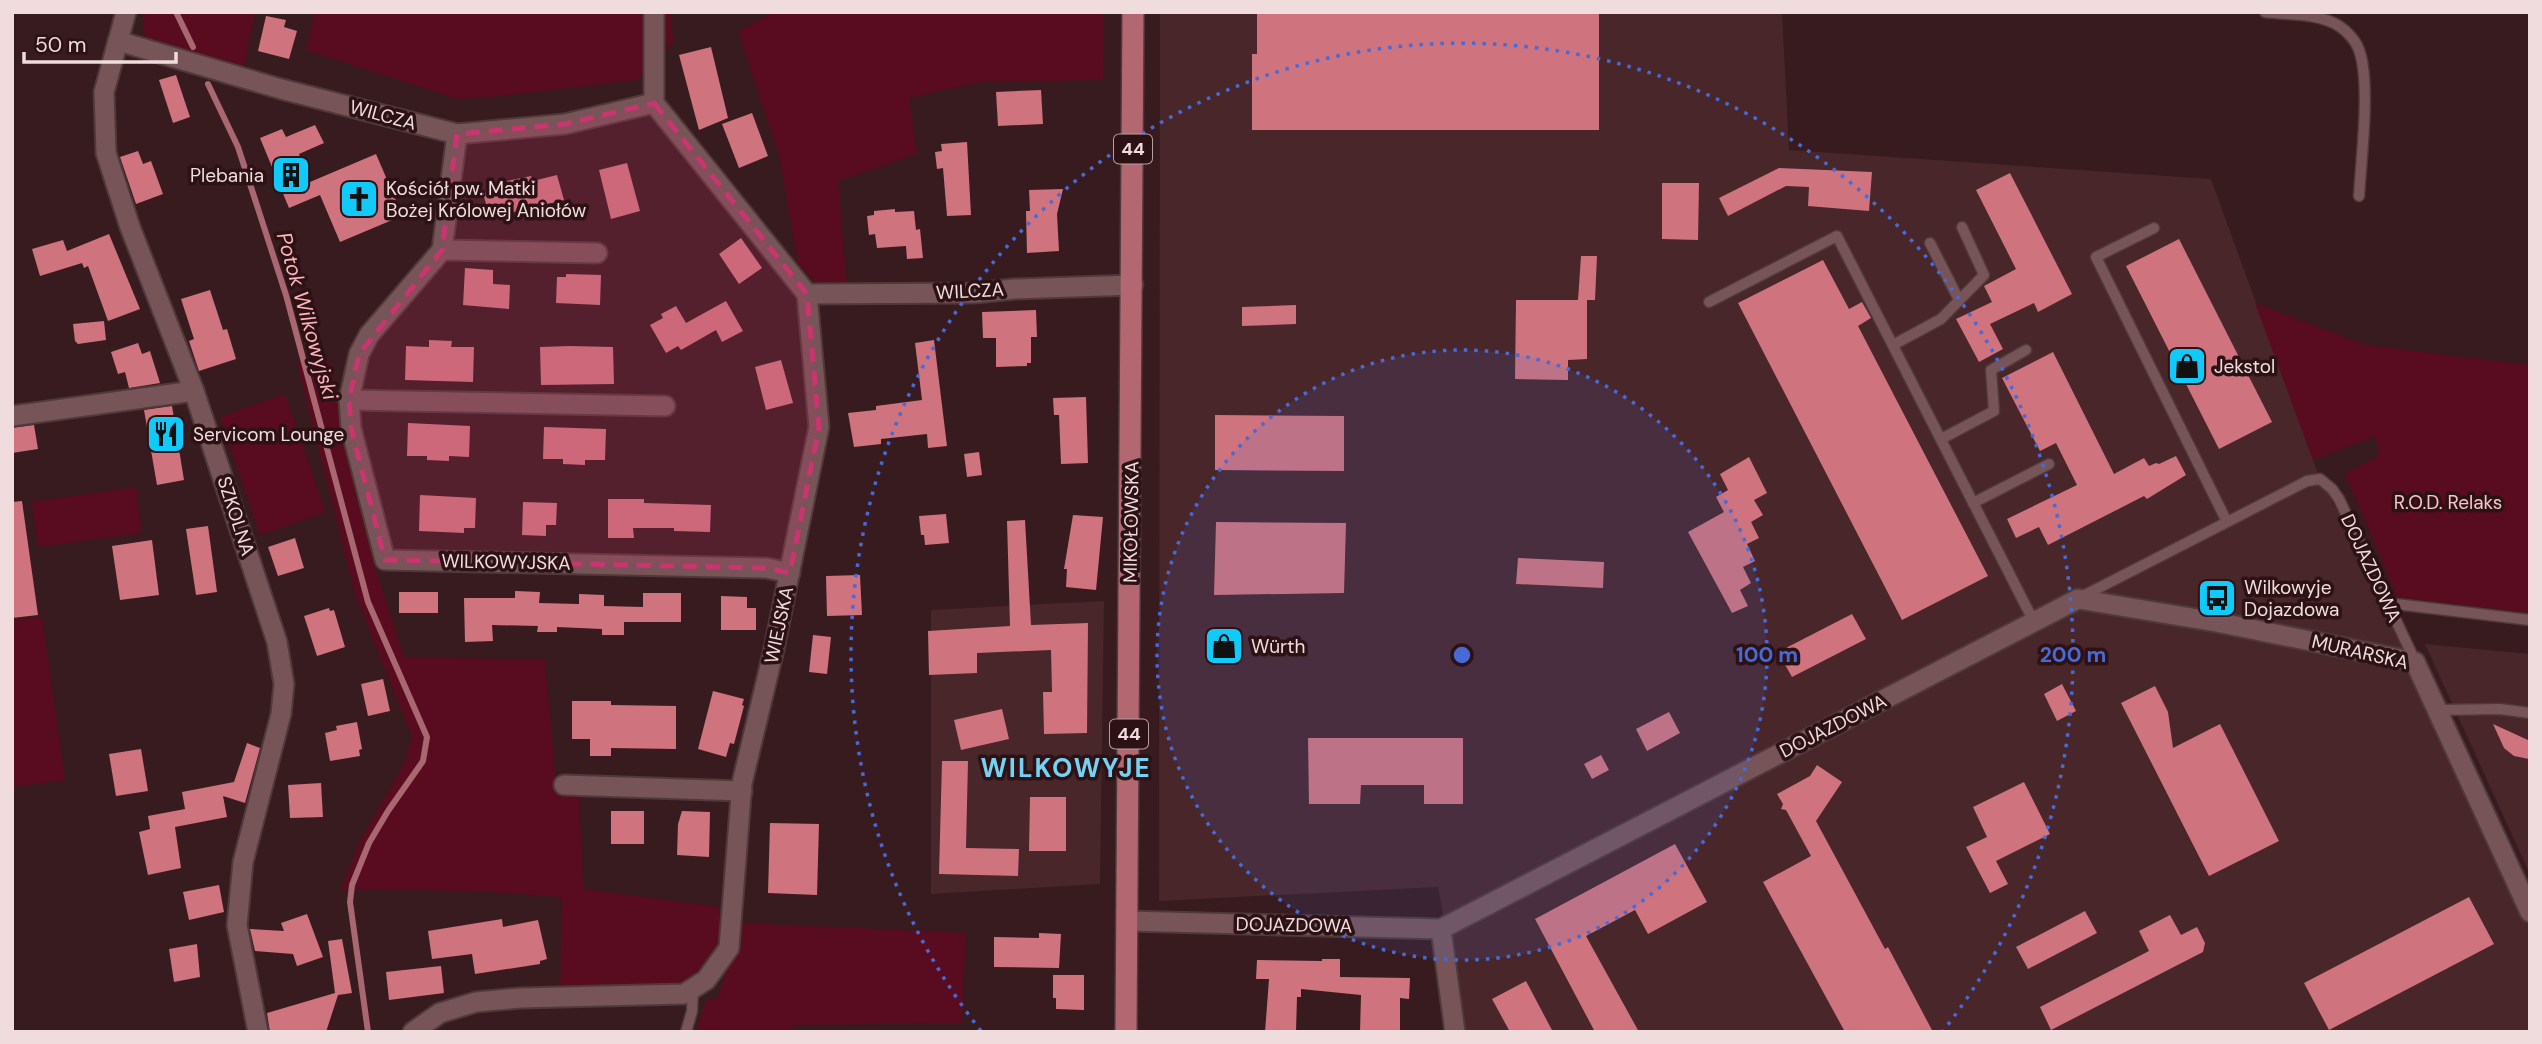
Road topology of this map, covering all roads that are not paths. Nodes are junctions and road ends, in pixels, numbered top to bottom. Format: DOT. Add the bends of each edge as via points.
graph roads {
  1 [pos="126,12"];
  2 [pos="654,12"];
  3 [pos="1133,12"];
  4 [pos="2265,12"];
  5 [pos="118,41"];
  6 [pos="654,103"];
  7 [pos="457,134"];
  8 [pos="2359,196"];
  9 [pos="1962,227"];
  10 [pos="2154,228"];
  11 [pos="1930,243"];
  12 [pos="442,250"];
  13 [pos="597,253"];
  14 [pos="1133,285"];
  15 [pos="807,294"];
  16 [pos="1959,300"];
  17 [pos="1709,302"];
  18 [pos="1893,345"];
  19 [pos="2026,350"];
  20 [pos="194,391"];
  21 [pos="349,400"];
  22 [pos="665,407"];
  23 [pos="12,416"];
  24 [pos="1941,439"];
  25 [pos="2049,464"];
  26 [pos="1973,503"];
  27 [pos="2227,522"];
  28 [pos="790,573"];
  29 [pos="2078,599"];
  30 [pos="2387,603"];
  31 [pos="2530,620"];
  32 [pos="2034,622"];
  33 [pos="2416,662"];
  34 [pos="2438,710"];
  35 [pos="2530,713"];
  36 [pos="564,785"];
  37 [pos="742,790"];
  38 [pos="2530,912"];
  39 [pos="1127,921"];
  40 [pos="1441,929"];
  41 [pos="694,988"];
  42 [pos="258,1032"];
  43 [pos="412,1032"];
  44 [pos="686,1032"];
  45 [pos="1126,1032"];
  46 [pos="1455,1032"];
  1 -- 5 [label="street, SZKOLNA"];
  2 -- 6 [label="street"];
  3 -- 14 [label="main road, MIKOŁOWSKA / 44"];
  4 -- 8 [label="lane" via="2338,25 2360,51 2364,86"];
  5 -- 7 [label="street, WILCZA"];
  5 -- 20 [label="street, SZKOLNA" via="104,92 106,153"];
  6 -- 7 [label="street, WILCZA" via="565,124"];
  6 -- 15 [label="street"];
  7 -- 12 [label="street"];
  9 -- 16 [label="lane" via="1984,275"];
  10 -- 27 [label="lane" via="2096,257"];
  11 -- 16 [label="lane"];
  12 -- 13 [label="street"];
  12 -- 21 [label="street, WILKOWYJSKA" via="369,335 359,354"];
  14 -- 15 [label="street, WILCZA" via="974,293"];
  14 -- 39 [label="main road, MIKOŁOWSKA / 44"];
  15 -- 28 [label="street, WIEJSKA" via="819,426"];
  16 -- 18 [label="lane" via="1941,319"];
  17 -- 18 [label="lane" via="1837,236"];
  18 -- 24 [label="lane"];
  19 -- 24 [label="lane" via="1991,370 1994,411"];
  20 -- 23 [label="street"];
  20 -- 42 [label="street, SZKOLNA" via="277,642 284,684 282,714 243,862 237,925"];
  21 -- 22 [label="street"];
  21 -- 28 [label="street, WILKOWYJSKA" via="351,428 385,560 766,568"];
  24 -- 26 [label="lane"];
  25 -- 26 [label="lane"];
  26 -- 32 [label="lane"];
  27 -- 29 [label="lane, DOJAZDOWA"];
  27 -- 30 [label="lane, DOJAZDOWA" via="2320,479 2339,499"];
  28 -- 37 [label="street, WIEJSKA"];
  29 -- 32 [label="street, DOJAZDOWA"];
  29 -- 33 [label="street, MURARSKA"];
  30 -- 31 [label="lane"];
  30 -- 33 [label="lane, DOJAZDOWA"];
  32 -- 40 [label="street, DOJAZDOWA"];
  33 -- 34 [label="street, MURARSKA"];
  34 -- 35 [label="lane"];
  34 -- 38 [label="street, MURARSKA"];
  36 -- 37 [label="street"];
  37 -- 41 [label="street, WIEJSKA" via="729,948 706,980"];
  39 -- 40 [label="street, DOJAZDOWA"];
  39 -- 45 [label="main road, MIKOŁOWSKA / 44"];
  40 -- 46 [label="street"];
  41 -- 43 [label="street" via="684,994 476,1002 440,1013"];
  41 -- 44 [label="lane"];
}
